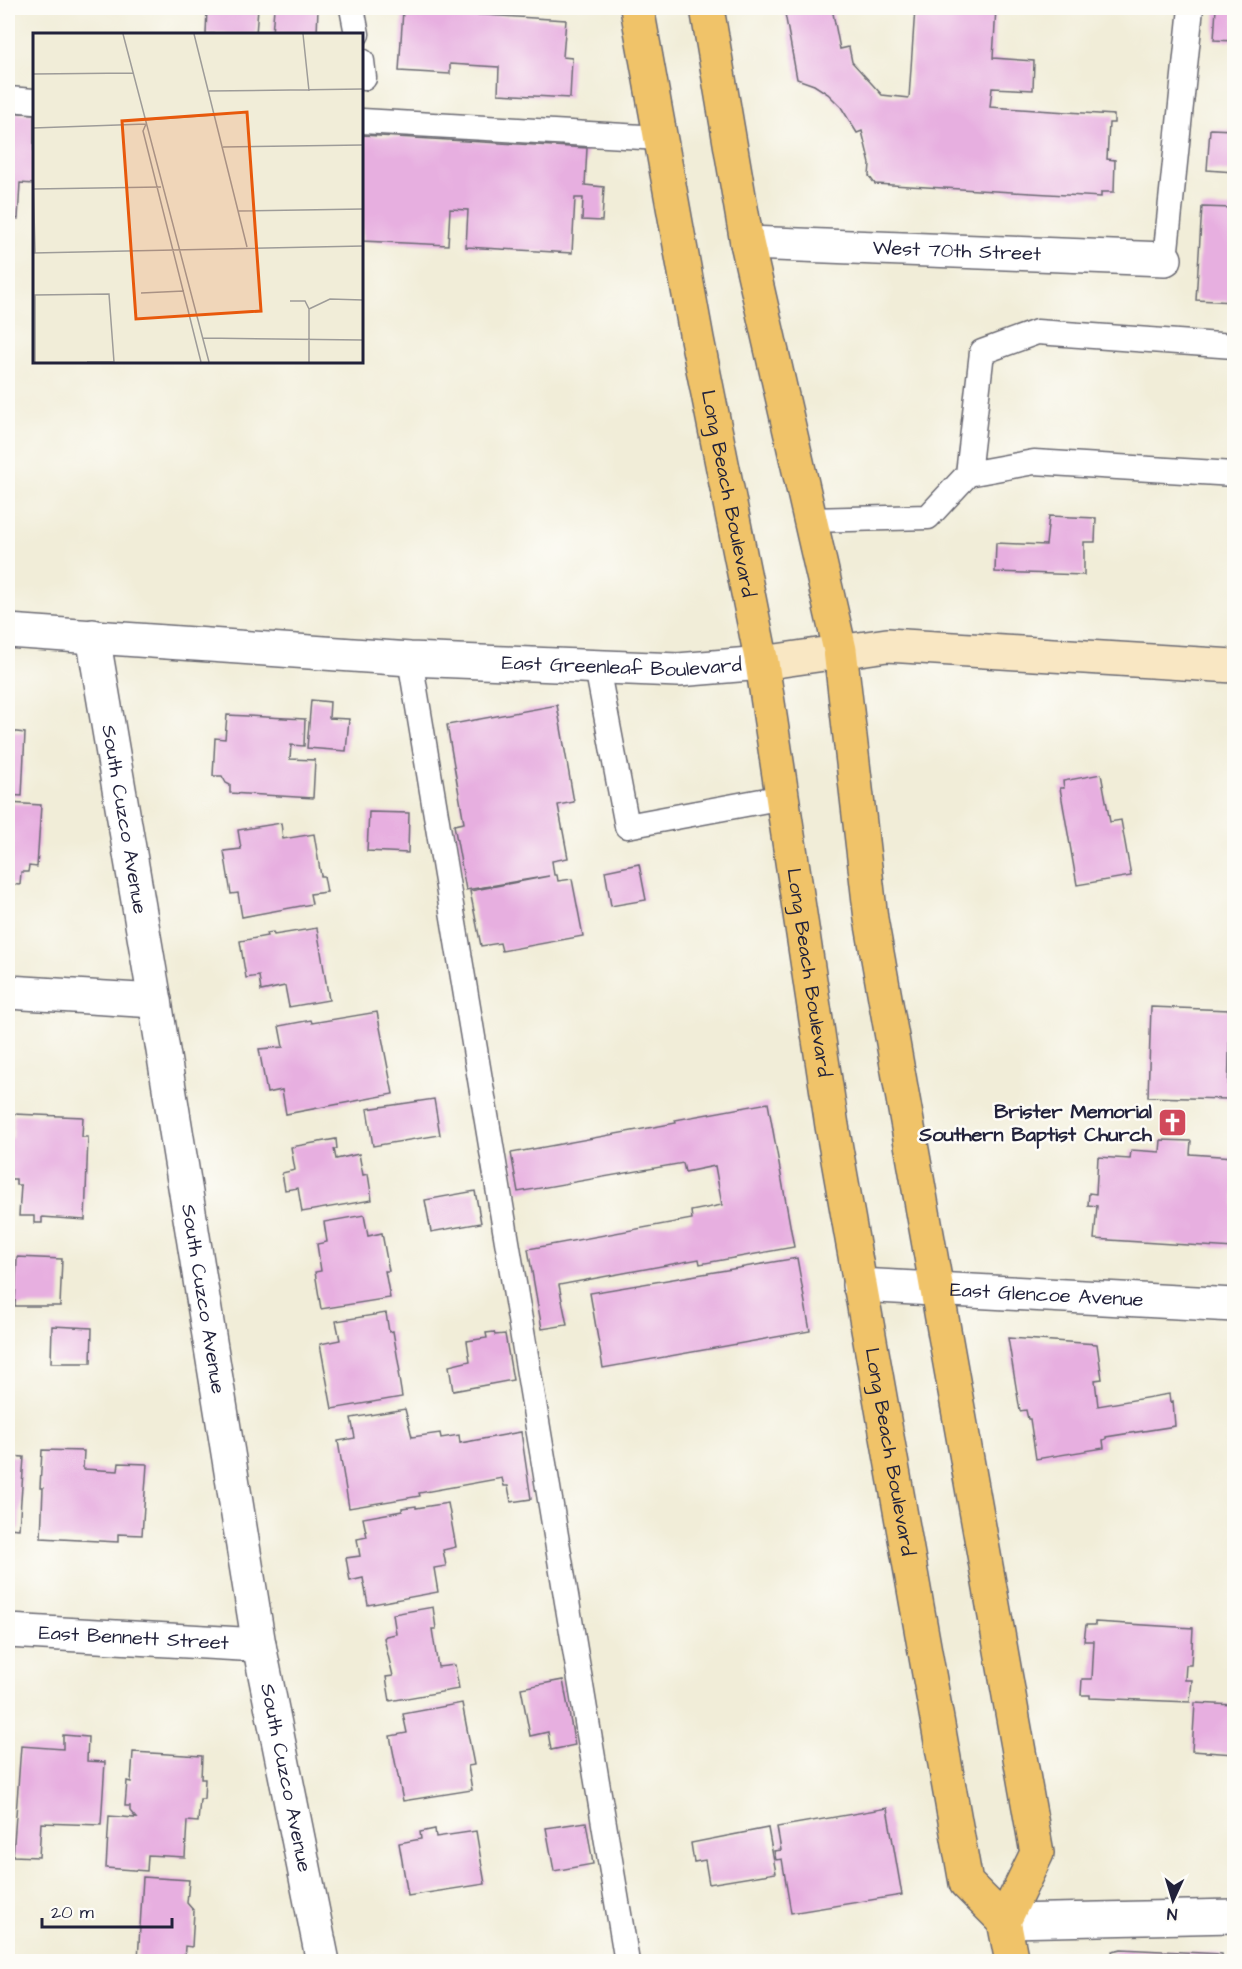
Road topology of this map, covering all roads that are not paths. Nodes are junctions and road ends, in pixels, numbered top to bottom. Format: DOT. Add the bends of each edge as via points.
graph roads {
  1 [pos="352,8"];
  2 [pos="637,8"];
  3 [pos="707,8"];
  4 [pos="1191,8"];
  5 [pos="357,33"];
  6 [pos="8,99"];
  7 [pos="33,101"];
  8 [pos="363,121"];
  9 [pos="660,138"];
  10 [pos="747,243"];
  11 [pos="1165,259"];
  12 [pos="1234,346"];
  13 [pos="968,474"];
  14 [pos="1234,474"];
  15 [pos="810,520"];
  16 [pos="8,631"];
  17 [pos="93,636"];
  18 [pos="840,650"];
  19 [pos="411,659"];
  20 [pos="762,663"];
  21 [pos="1234,666"];
  22 [pos="597,667"];
  23 [pos="783,797"];
  24 [pos="8,992"];
  25 [pos="155,1000"];
  26 [pos="859,1285"];
  27 [pos="936,1289"];
  28 [pos="1234,1305"];
  29 [pos="8,1631"];
  30 [pos="259,1645"];
  31 [pos="1234,1916"];
  32 [pos="1004,1921"];
  33 [pos="1008,1961"];
  34 [pos="323,1962"];
  35 [pos="627,1962"];
  1 -- 5 [label="lane"];
  2 -- 9 [label="main road, Long Beach Boulevard"];
  3 -- 10 [label="main road"];
  4 -- 11 [label="lane"];
  6 -- 7 [label="lane"];
  8 -- 9 [label="lane"];
  9 -- 20 [label="main road, Long Beach Boulevard"];
  10 -- 11 [label="street, West 70th Street"];
  10 -- 15 [label="main road"];
  12 -- 13 [label="lane" via="1037,332 982,352"];
  13 -- 14 [label="lane" via="1034,462"];
  13 -- 15 [label="lane" via="928,518"];
  15 -- 18 [label="main road"];
  16 -- 17 [label="street, East Greenleaf Boulevard"];
  17 -- 19 [label="street, East Greenleaf Boulevard"];
  17 -- 25 [label="street, South Cuzco Avenue"];
  18 -- 20 [label="street, East Greenleaf Boulevard"];
  18 -- 21 [label="street, East Greenleaf Boulevard" via="887,645"];
  18 -- 27 [label="main road" via="871,919"];
  19 -- 22 [label="street, East Greenleaf Boulevard"];
  19 -- 35 [label="lane"];
  20 -- 22 [label="street, East Greenleaf Boulevard" via="678,670"];
  20 -- 23 [label="main road, Long Beach Boulevard"];
  22 -- 23 [label="lane" via="627,826"];
  23 -- 26 [label="main road, Long Beach Boulevard"];
  24 -- 25 [label="street"];
  25 -- 30 [label="street, South Cuzco Avenue"];
  26 -- 27 [label="street, East Glencoe Avenue"];
  26 -- 32 [label="main road, Long Beach Boulevard" via="966,1883"];
  27 -- 28 [label="street, East Glencoe Avenue"];
  27 -- 32 [label="main road" via="1038,1853"];
  29 -- 30 [label="street, East Bennett Street"];
  30 -- 34 [label="street, South Cuzco Avenue"];
  31 -- 32 [label="street"];
  32 -- 33 [label="main road"];
}
